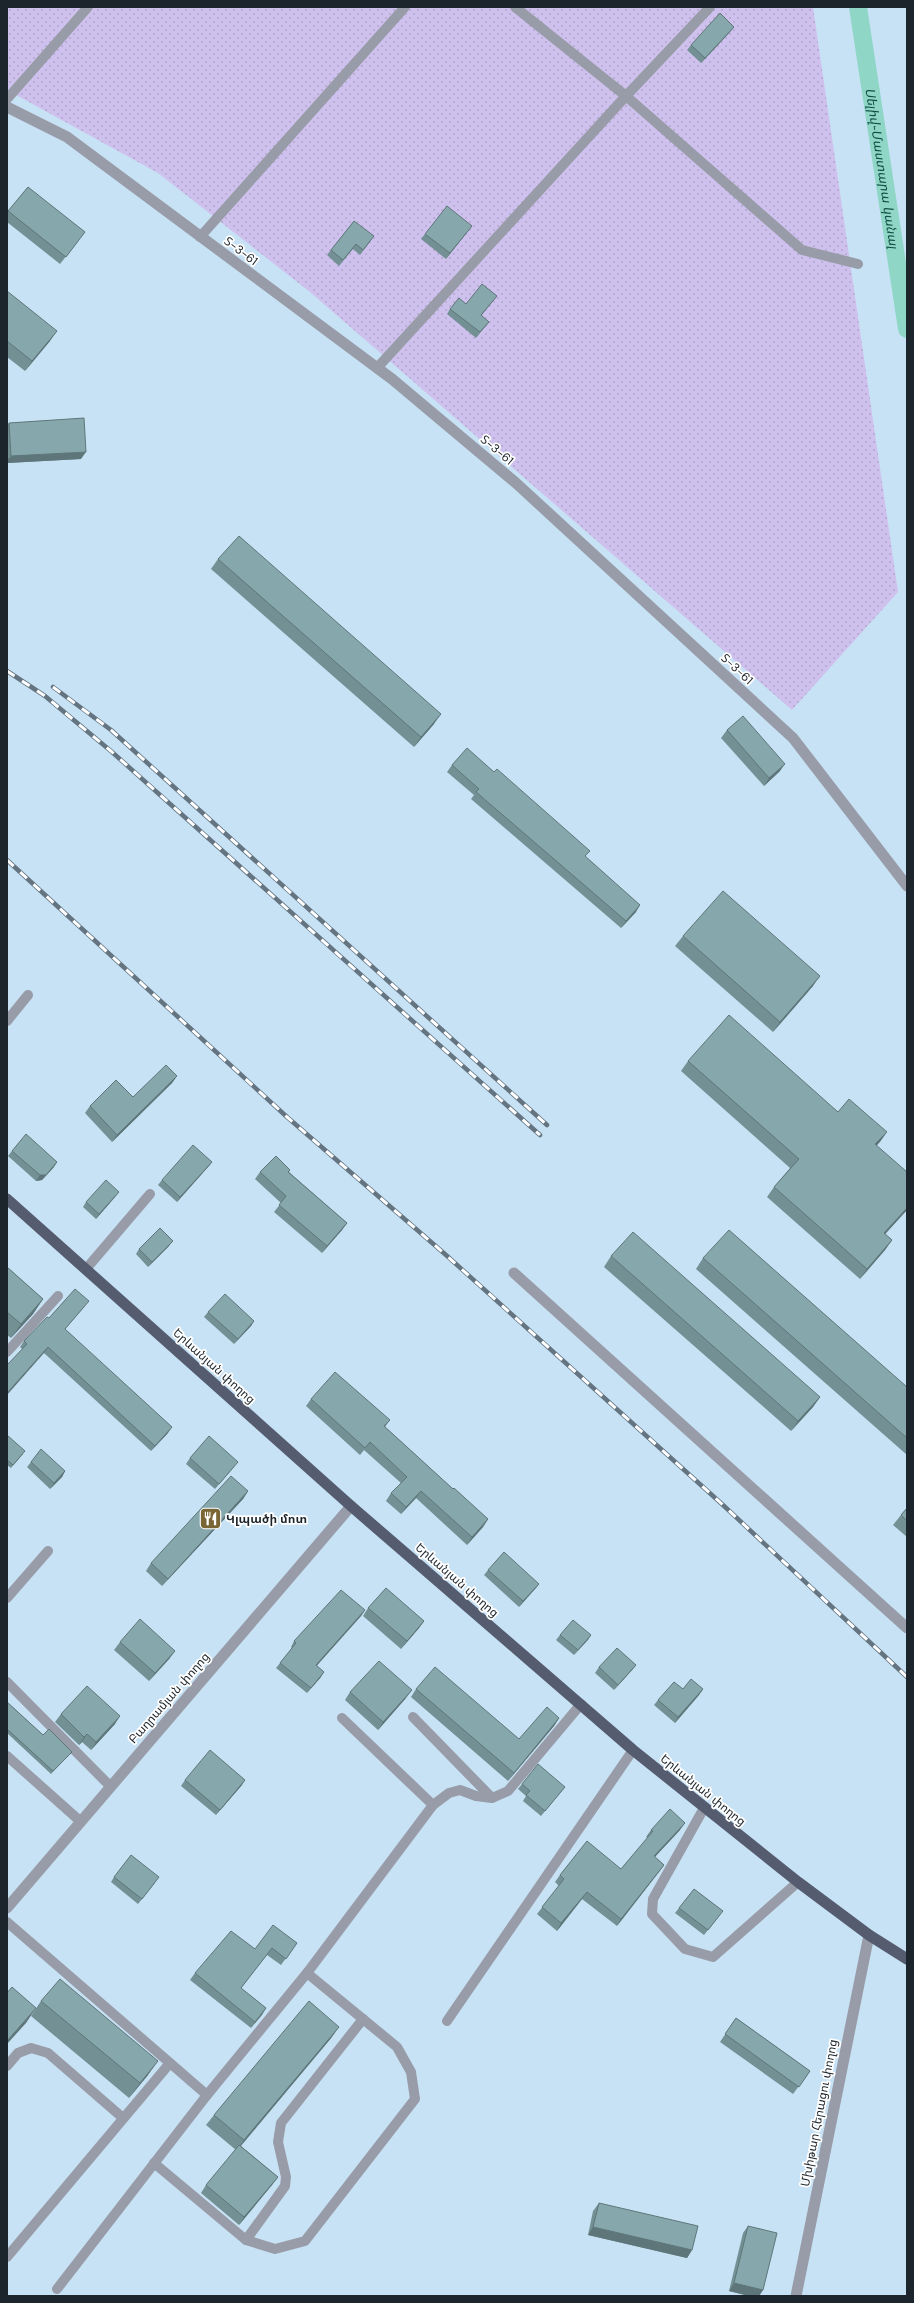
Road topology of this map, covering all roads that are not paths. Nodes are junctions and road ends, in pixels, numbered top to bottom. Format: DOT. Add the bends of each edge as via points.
graph roads {
  1 [pos="88,7"];
  2 [pos="405,7"];
  3 [pos="515,7"];
  4 [pos="710,7"];
  5 [pos="626,96"];
  6 [pos="7,99"];
  7 [pos="7,107"];
  8 [pos="200,237"];
  9 [pos="858,264"];
  10 [pos="377,368"];
  11 [pos="907,886"];
  12 [pos="28,995"];
  13 [pos="7,1020"];
  14 [pos="150,1194"];
  15 [pos="7,1199"];
  16 [pos="86,1269"];
  17 [pos="514,1273"];
  18 [pos="58,1296"];
  19 [pos="7,1352"];
  20 [pos="352,1506"];
  21 [pos="48,1551"];
  22 [pos="7,1598"];
  23 [pos="907,1628"];
  24 [pos="7,1682"];
  25 [pos="580,1704"];
  26 [pos="413,1717"];
  27 [pos="342,1718"];
  28 [pos="633,1750"];
  29 [pos="7,1756"];
  30 [pos="110,1786"];
  31 [pos="492,1798"];
  32 [pos="433,1805"];
  33 [pos="704,1808"];
  34 [pos="80,1821"];
  35 [pos="798,1882"];
  36 [pos="7,1908"];
  37 [pos="7,1922"];
  38 [pos="869,1935"];
  39 [pos="907,1959"];
  40 [pos="307,1973"];
  41 [pos="363,2019"];
  42 [pos="447,2021"];
  43 [pos="170,2063"];
  44 [pos="7,2066"];
  45 [pos="207,2095"];
  46 [pos="123,2118"];
  47 [pos="154,2163"];
  48 [pos="246,2240"];
  49 [pos="7,2257"];
  50 [pos="57,2289"];
  51 [pos="796,2296"];
  1 -- 6 [label="lane"];
  2 -- 8 [label="lane"];
  3 -- 5 [label="lane"];
  4 -- 5 [label="lane"];
  5 -- 9 [label="lane" via="802,250"];
  5 -- 10 [label="lane"];
  7 -- 8 [label="street, Տ-3-61 / Տ-3-61" via="67,137"];
  8 -- 10 [label="street, Տ-3-61 / Տ-3-61"];
  10 -- 11 [label="street, Տ-3-61 / Տ-3-61" via="516,483 793,738"];
  12 -- 13 [label="lane"];
  14 -- 16 [label="lane"];
  15 -- 16 [label="highway, Երևանյան փողոց"];
  16 -- 20 [label="highway, Երևանյան փողոց"];
  17 -- 23 [label="street"];
  18 -- 19 [label="lane"];
  20 -- 25 [label="highway, Երևանյան փողոց"];
  20 -- 30 [label="street, Բաղրամյան փողոց"];
  21 -- 22 [label="lane"];
  24 -- 30 [label="lane"];
  25 -- 28 [label="highway, Երևանյան փողոց"];
  25 -- 31 [label="lane" via="508,1791"];
  26 -- 31 [label="lane"];
  27 -- 32 [label="lane"];
  28 -- 33 [label="highway, Երևանյան փողոց"];
  28 -- 42 [label="lane"];
  29 -- 34 [label="lane"];
  30 -- 34 [label="street, Բաղրամյան փողոց"];
  31 -- 32 [label="lane" via="460,1790 449,1793"];
  32 -- 40 [label="lane"];
  33 -- 35 [label="highway, Երևանյան փողոց"];
  33 -- 35 [label="lane" via="653,1899 652,1914 685,1949 713,1957"];
  34 -- 36 [label="street, Բաղրամյան փողոց"];
  35 -- 38 [label="highway, Երևանյան փողոց"];
  37 -- 43 [label="lane"];
  38 -- 39 [label="highway, Երևանյան փողոց"];
  38 -- 51 [label="street, Մխիթար Հերացու փողոց"];
  40 -- 41 [label="lane"];
  40 -- 45 [label="lane"];
  41 -- 48 [label="lane" via="281,2123 278,2142 286,2176 285,2186"];
  41 -- 48 [label="lane" via="397,2047 411,2072 415,2100 305,2241 275,2249"];
  43 -- 45 [label="lane"];
  43 -- 46 [label="lane"];
  44 -- 46 [label="lane" via="18,2053 32,2048 48,2053"];
  45 -- 47 [label="lane"];
  46 -- 49 [label="lane"];
  47 -- 48 [label="lane"];
  47 -- 50 [label="lane"];
}
